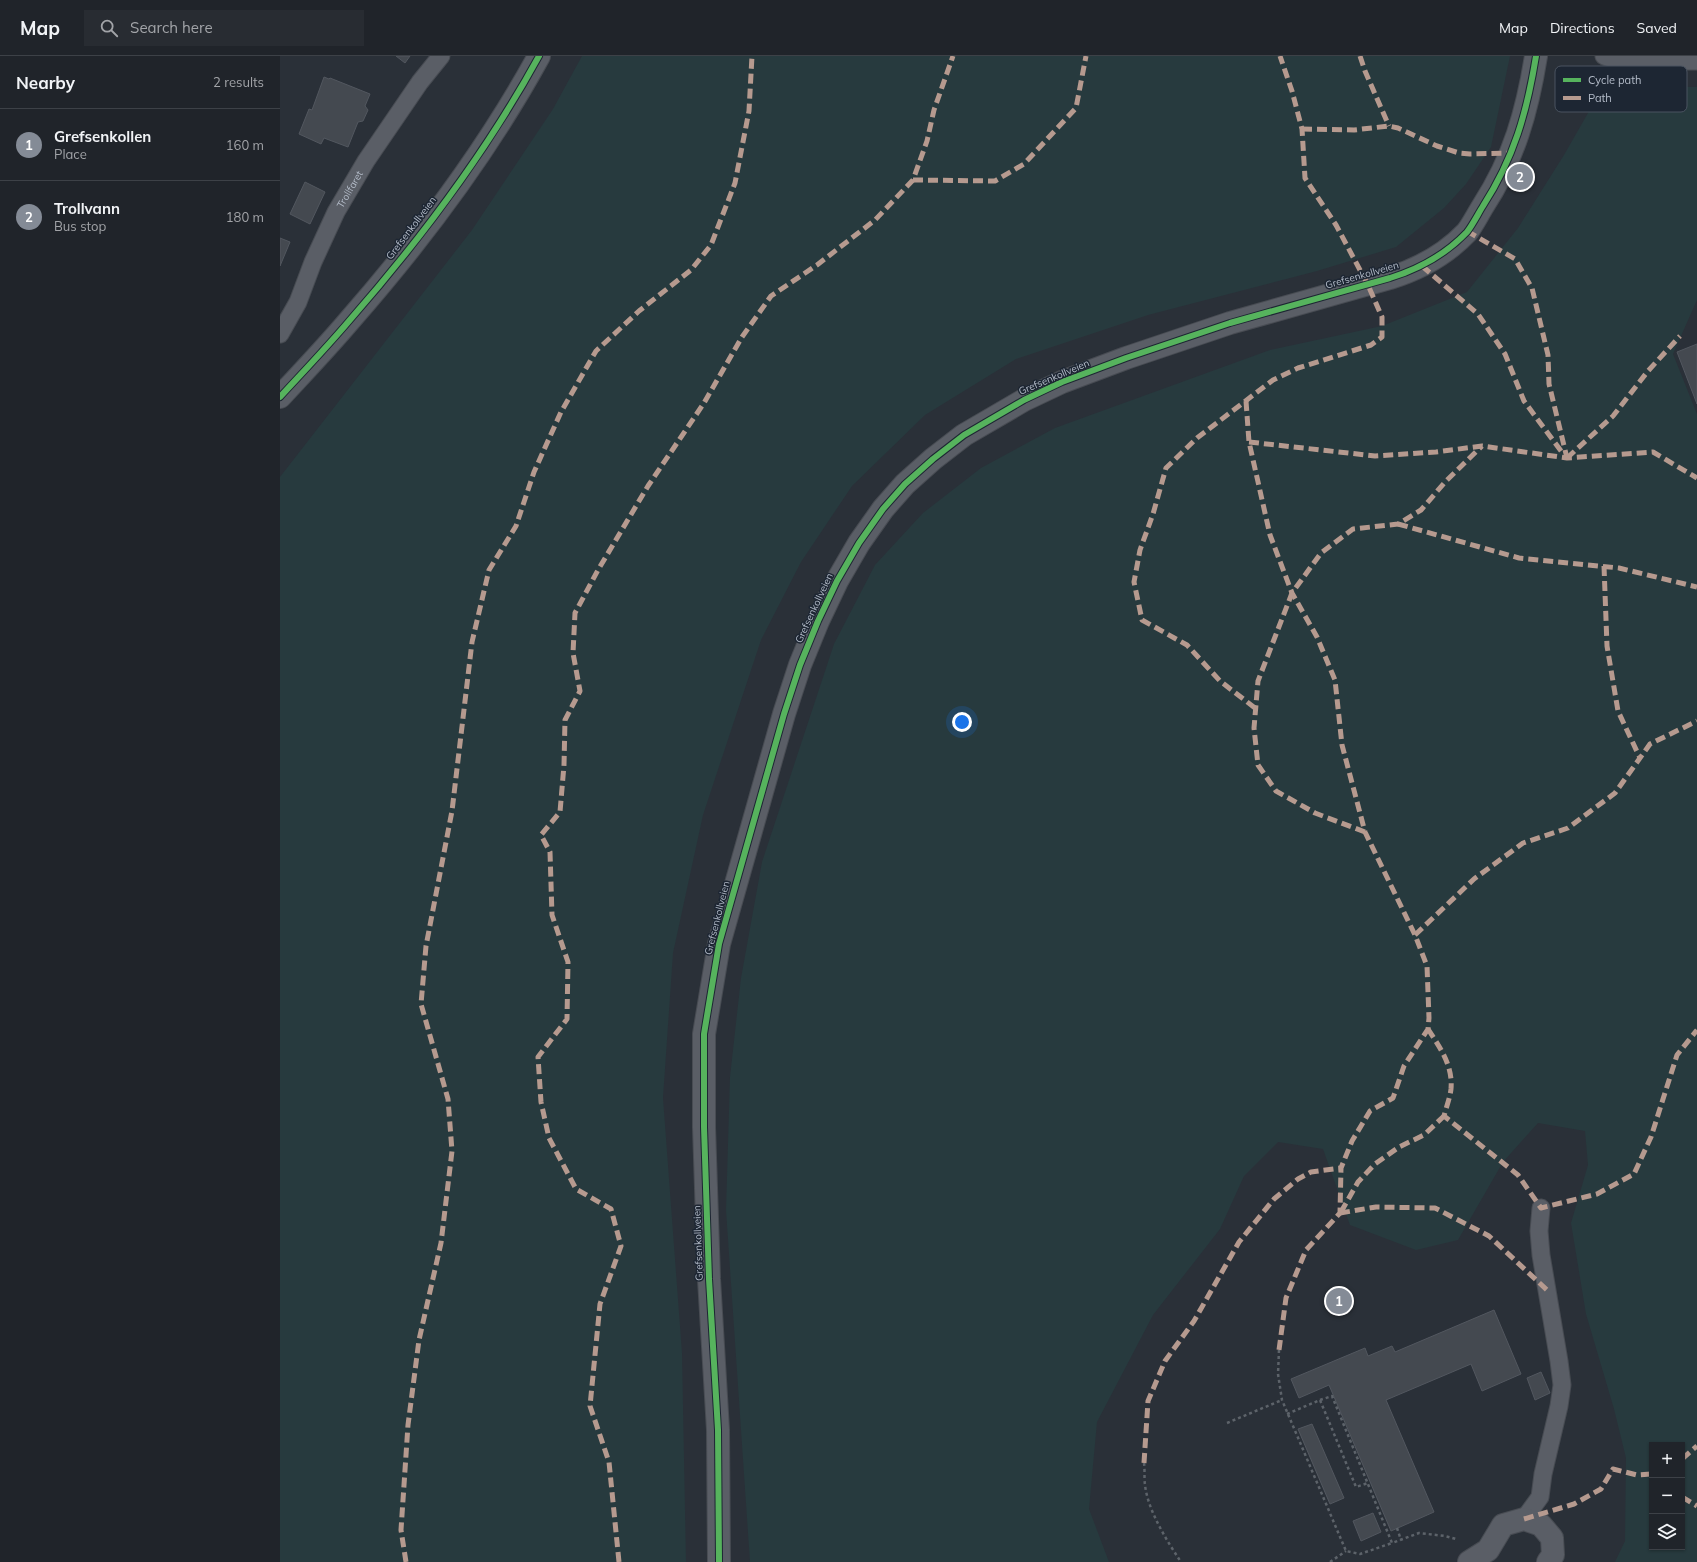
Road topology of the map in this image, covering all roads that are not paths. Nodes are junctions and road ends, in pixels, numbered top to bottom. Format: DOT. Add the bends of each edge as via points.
graph roads {
  1 [pos="441,56"];
  2 [pos="539,56"];
  3 [pos="1536,56"];
  4 [pos="1604,56"];
  5 [pos="1697,61"];
  6 [pos="280,334"];
  7 [pos="280,397"];
  8 [pos="1541,1208"];
  9 [pos="1524,1519"];
  10 [pos="1492,1558"];
  11 [pos="719,1562"];
  12 [pos="1469,1562"];
  13 [pos="1548,1562"];
  1 -- 6 [label="lane, Trollfaret" via="366,161 336,212 298,302"];
  2 -- 7 [label="street, Grefsenkollveien" via="474,160 436,213 375,291"];
  3 -- 11 [label="street, Grefsenkollveien" via="1520,129 1503,174 1467,231 1434,259 1396,276 1171,342 1062,382 1024,400 964,435 905,484 875,520 836,581 800,665 784,714 719,944 704,1034 704,1127 718,1430"];
  4 -- 5 [label="lane" via="1619,61"];
  8 -- 9 [label="lane" via="1541,1255 1562,1385 1540,1497"];
  9 -- 10 [label="street" via="1503,1525"];
  9 -- 13 [label="street" via="1541,1525 1552,1538 1553,1555"];
  10 -- 12 [label="street"];
}
